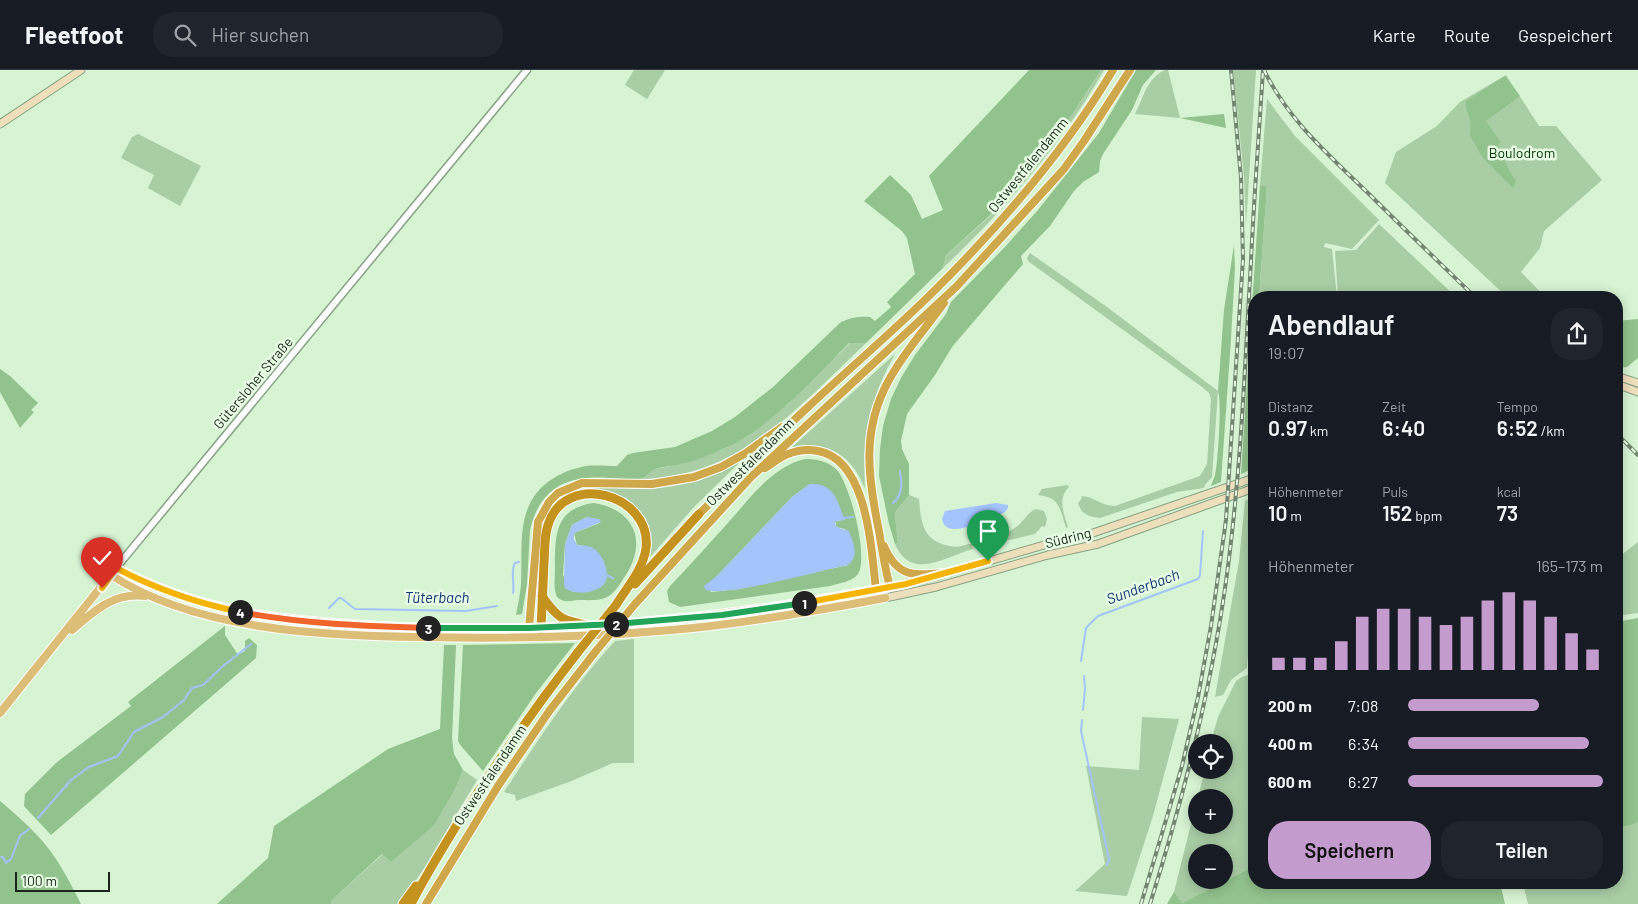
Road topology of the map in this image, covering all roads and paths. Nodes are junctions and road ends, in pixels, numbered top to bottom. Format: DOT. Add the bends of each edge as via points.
graph roads {
  1 [pos="81,70"];
  2 [pos="528,70"];
  3 [pos="1113,70"];
  4 [pos="1130,70"];
  5 [pos="0,124"];
  6 [pos="957,286"];
  7 [pos="1623,378"];
  8 [pos="1638,383"];
  9 [pos="1623,386"];
  10 [pos="1637,391"];
  11 [pos="805,410"];
  12 [pos="751,477"];
  13 [pos="1248,480"];
  14 [pos="1248,490"];
  15 [pos="699,514"];
  16 [pos="880,538"];
  17 [pos="116,568"];
  18 [pos="946,573"];
  19 [pos="111,575"];
  20 [pos="890,587"];
  21 [pos="876,590"];
  22 [pos="542,596"];
  23 [pos="154,598"];
  24 [pos="885,598"];
  25 [pos="616,605"];
  26 [pos="592,626"];
  27 [pos="529,628"];
  28 [pos="541,628"];
  29 [pos="536,637"];
  30 [pos="59,641"];
  31 [pos="0,713"];
  32 [pos="426,875"];
  33 [pos="403,904"];
  34 [pos="411,904"];
  35 [pos="427,904"];
  1 -- 5 [label="main road"];
  2 -- 17 [label="street, Gütersloher Straße"];
  3 -- 11 [label="highway, Ostwestfalendamm" via="1051,162 981,243 929,296"];
  4 -- 6 [label="highway, Ostwestfalendamm" via="1064,169"];
  6 -- 12 [label="highway, Ostwestfalendamm"];
  6 -- 16 [label="highway" via="897,367 875,414 869,472"];
  7 -- 8 [label="main road"];
  8 -- 10 [label="street"];
  9 -- 10 [label="main road"];
  11 -- 15 [label="highway, Ostwestfalendamm"];
  11 -- 27 [label="highway" via="746,453 694,477 652,484 582,483 558,493 538,522"];
  12 -- 21 [label="highway" via="783,457 803,450 822,452 839,460 853,479 861,499"];
  12 -- 35 [label="highway, Ostwestfalendamm, bridge" via="635,604 550,710 489,800"];
  13 -- 18 [label="main road, Südring" via="1093,533"];
  14 -- 24 [label="main road, Südring" via="1098,544"];
  15 -- 25 [label="highway, Ostwestfalendamm"];
  16 -- 18 [label="highway" via="891,562 903,571 914,575"];
  16 -- 20 [label="highway"];
  17 -- 19 [label="main road, Gütersloher Straße"];
  17 -- 27 [label="main road, Südring" via="170,593 256,615 378,627"];
  18 -- 20 [label="main road, Südring"];
  19 -- 23 [label="main road, Südring"];
  19 -- 30 [label="main road, Gütersloher Straße"];
  20 -- 21 [label="main road, Südring"];
  20 -- 24 [label="main road"];
  21 -- 24 [label="main road"];
  21 -- 26 [label="main road, Südring" via="722,615"];
  22 -- 25 [label="highway" via="545,540 554,513 562,503 575,496 606,494 634,512 641,524 646,548 640,568"];
  22 -- 26 [label="highway" via="557,616"];
  22 -- 28 [label="highway"];
  23 -- 29 [label="main road, Südring" via="217,618 310,631 402,637"];
  23 -- 30 [label="main road" via="133,596 112,600"];
  24 -- 29 [label="main road, Südring" via="693,628"];
  25 -- 32 [label="highway, Ostwestfalendamm, bridge" via="536,707"];
  26 -- 28 [label="main road, Südring"];
  27 -- 28 [label="main road, Südring"];
  27 -- 29 [label="main road"];
  28 -- 29 [label="main road"];
  30 -- 31 [label="main road, Gütersloher Straße"];
  32 -- 33 [label="highway"];
  32 -- 34 [label="highway, Ostwestfalendamm"];
}
